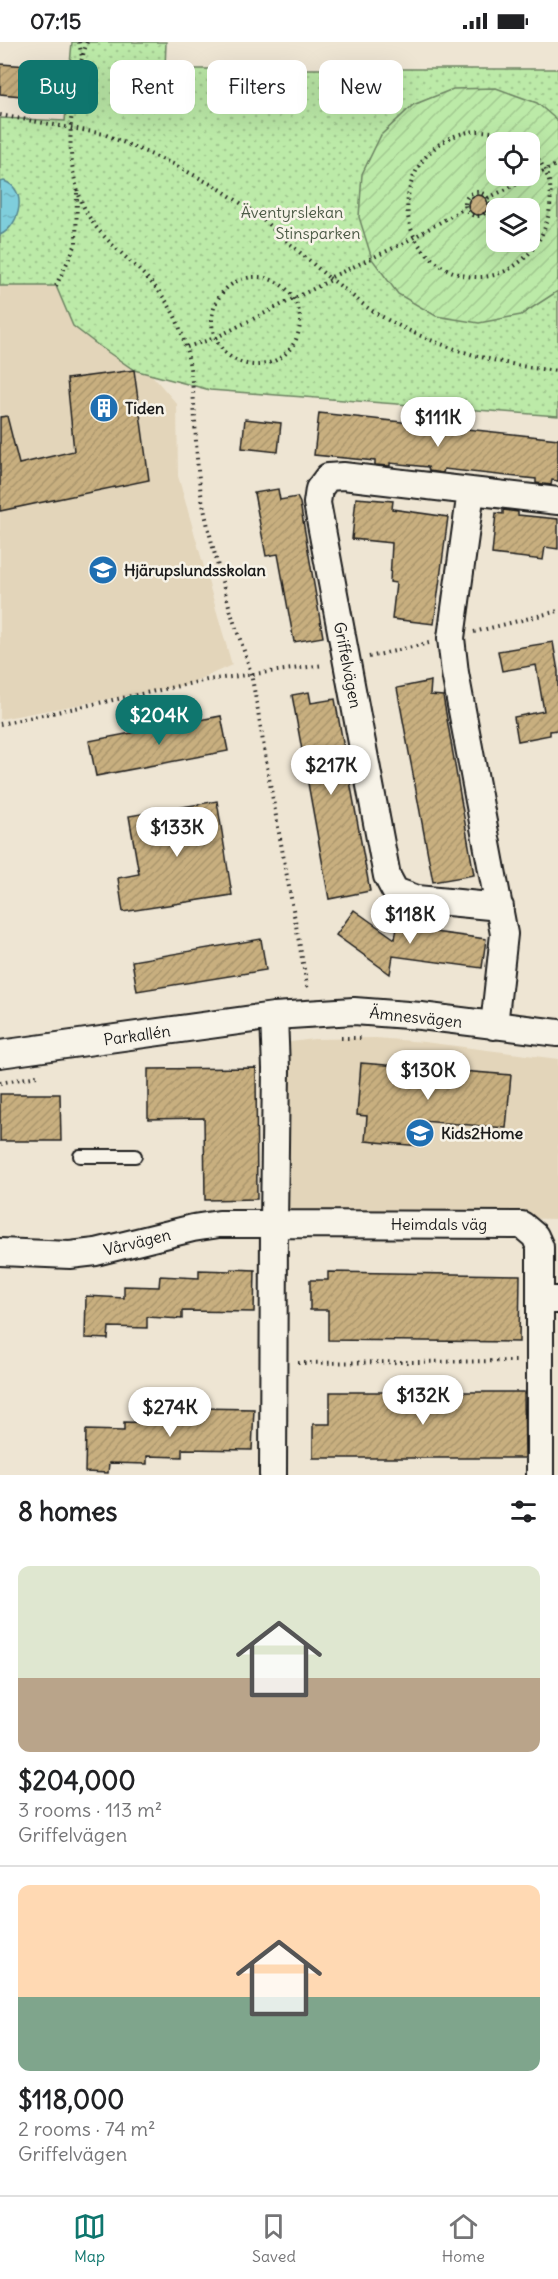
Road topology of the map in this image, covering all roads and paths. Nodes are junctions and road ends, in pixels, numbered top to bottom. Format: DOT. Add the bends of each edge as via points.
graph roads {
  1 [pos="79,42"];
  2 [pos="87,42"];
  3 [pos="82,58"];
  4 [pos="0,115"];
  5 [pos="70,129"];
  6 [pos="493,132"];
  7 [pos="540,163"];
  8 [pos="558,164"];
  9 [pos="545,170"];
  10 [pos="77,186"];
  11 [pos="488,198"];
  12 [pos="465,208"];
  13 [pos="486,213"];
  14 [pos="415,236"];
  15 [pos="330,279"];
  16 [pos="56,286"];
  17 [pos="294,299"];
  18 [pos="215,338"];
  19 [pos="187,347"];
  20 [pos="558,371"];
  21 [pos="471,491"];
  22 [pos="558,501"];
  23 [pos="558,611"];
  24 [pos="452,638"];
  25 [pos="348,662"];
  26 [pos="250,674"];
  27 [pos="0,724"];
  28 [pos="500,907"];
  29 [pos="312,1013"];
  30 [pos="274,1016"];
  31 [pos="494,1026"];
  32 [pos="558,1033"];
  33 [pos="335,1038"];
  34 [pos="367,1038"];
  35 [pos="0,1054"];
  36 [pos="80,1156"];
  37 [pos="135,1156"];
  38 [pos="274,1224"];
  39 [pos="0,1252"];
  40 [pos="549,1300"];
  41 [pos="540,1360"];
  42 [pos="297,1363"];
  43 [pos="273,1475"];
  44 [pos="540,1475"];
  1 -- 3 [label="path"];
  2 -- 3 [label="path"];
  3 -- 5 [label="path"];
  4 -- 5 [label="path"];
  5 -- 10 [label="path"];
  5 -- 15 [label="path" via="104,134 219,189 255,213"];
  6 -- 14 [label="path" via="470,131 447,138 429,152 415,171 408,194 408,217"];
  7 -- 9 [label="path"];
  8 -- 9 [label="path"];
  9 -- 11 [label="path"];
  9 -- 14 [label="path" via="553,197 552,222 542,245 524,263 502,274 477,278 453,272 432,259"];
  10 -- 16 [label="path" via="75,244"];
  10 -- 19 [label="path" via="94,225 168,301"];
  11 -- 12 [label="path" via="481,192 472,193"];
  12 -- 13 [label="path" via="470,215"];
  12 -- 14 [label="path"];
  14 -- 15 [label="path"];
  15 -- 17 [label="path"];
  15 -- 20 [label="path" via="372,311 420,335 522,368"];
  17 -- 18 [label="path"];
  17 -- 18 [label="path" via="281,284 268,278 240,280 228,287 213,310"];
  17 -- 18 [label="path" via="300,321 298,336 291,349 279,358 265,364 236,360"];
  18 -- 19 [label="path"];
  19 -- 26 [label="path" via="202,502"];
  21 -- 22 [label="street, Griffelvägen"];
  21 -- 24 [label="street"];
  21 -- 25 [label="street, Griffelvägen" via="343,476 328,477 319,489 317,503"];
  23 -- 24 [label="path"];
  24 -- 25 [label="path"];
  24 -- 28 [label="street" via="454,673 472,775"];
  25 -- 26 [label="path"];
  25 -- 28 [label="street, Griffelvägen" via="387,876 394,891 417,899"];
  26 -- 27 [label="path"];
  26 -- 29 [label="path"];
  28 -- 31 [label="street" via="504,934"];
  29 -- 30 [label="street, Ämnesvägen"];
  29 -- 31 [label="street, Ämnesvägen" via="354,1011"];
  30 -- 35 [label="street, Parkallén"];
  30 -- 38 [label="street"];
  31 -- 32 [label="street, Ämnesvägen"];
  33 -- 34 [label="path"];
  36 -- 37 [label="lane"];
  38 -- 39 [label="street, Vårvägen" via="219,1224 70,1255"];
  38 -- 40 [label="street, Heimdals väg" via="522,1225 535,1236 540,1247"];
  38 -- 43 [label="street"];
  40 -- 41 [label="street"];
  41 -- 42 [label="path"];
  41 -- 44 [label="street"];
}
